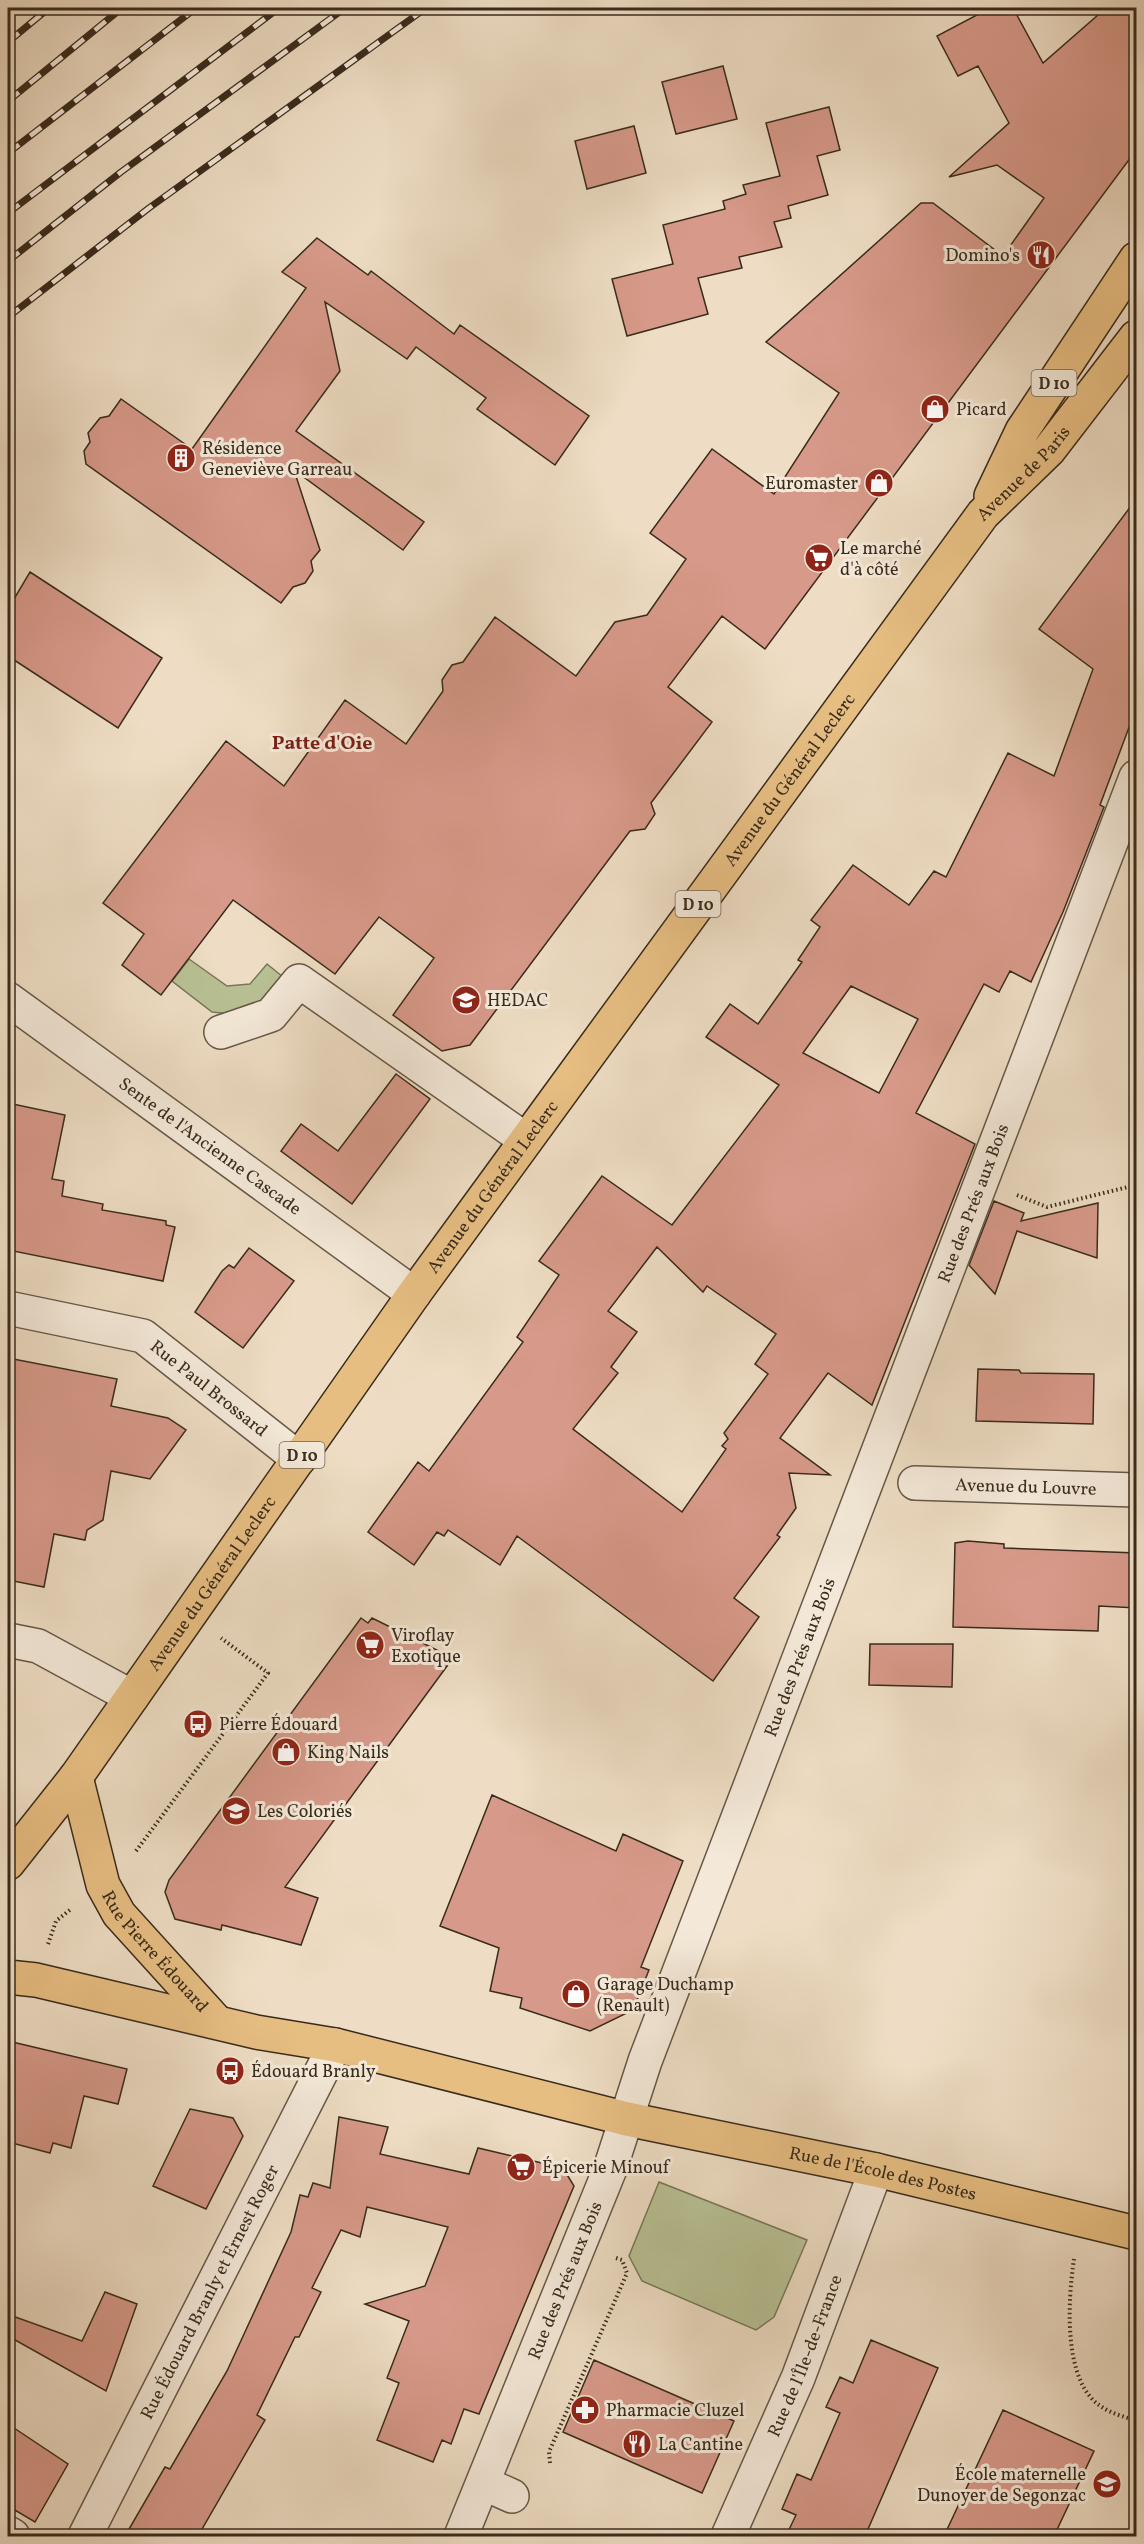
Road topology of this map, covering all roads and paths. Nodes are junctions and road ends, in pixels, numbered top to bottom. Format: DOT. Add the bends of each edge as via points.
graph roads {
  1 [pos="1137,259"];
  2 [pos="1137,337"];
  3 [pos="983,514"];
  4 [pos="1137,777"];
  5 [pos="8,999"];
  6 [pos="221,1032"];
  7 [pos="526,1140"];
  8 [pos="982,1181"];
  9 [pos="1137,1185"];
  10 [pos="414,1294"];
  11 [pos="8,1308"];
  12 [pos="299,1459"];
  13 [pos="915,1483"];
  14 [pos="1137,1490"];
  15 [pos="189,1615"];
  16 [pos="8,1640"];
  17 [pos="132,1697"];
  18 [pos="76,1778"];
  19 [pos="8,1863"];
  20 [pos="110,1881"];
  21 [pos="22,1978"];
  22 [pos="216,2021"];
  23 [pos="335,2045"];
  24 [pos="627,2119"];
  25 [pos="876,2170"];
  26 [pos="1080,2220"];
  27 [pos="1137,2233"];
  28 [pos="580,2242"];
  29 [pos="1137,2421"];
  30 [pos="550,2463"];
  31 [pos="483,2483"];
  32 [pos="512,2496"];
  33 [pos="8,2533"];
  34 [pos="13,2536"];
  35 [pos="85,2536"];
  36 [pos="461,2536"];
  37 [pos="728,2536"];
  1 -- 3 [label="main road, Avenue de Paris / D 10" via="1022,431"];
  2 -- 3 [label="main road, Avenue de Paris / D 10" via="1049,450"];
  3 -- 7 [label="main road, Avenue du Général Leclerc / D 10"];
  4 -- 8 [label="street, Rue des Prés aux Bois"];
  5 -- 10 [label="street, Sente de l'Ancienne Cascade"];
  6 -- 7 [label="street" via="271,1015 298,981"];
  7 -- 10 [label="main road, Avenue du Général Leclerc / D 10"];
  8 -- 9 [label="path" via="1047,1206"];
  8 -- 24 [label="street, Rue des Prés aux Bois"];
  10 -- 12 [label="main road, Avenue du Général Leclerc / D 10"];
  11 -- 12 [label="street, Rue Paul Brossard" via="143,1336"];
  12 -- 15 [label="main road, Avenue du Général Leclerc / D 10"];
  13 -- 14 [label="street, Avenue du Louvre"];
  15 -- 17 [label="main road, Avenue du Général Leclerc / D 10"];
  15 -- 20 [label="path" via="268,1672"];
  16 -- 17 [label="street" via="38,1646"];
  17 -- 18 [label="main road, Avenue du Général Leclerc / D 10"];
  18 -- 19 [label="main road, Avenue du Général Leclerc / D 10"];
  18 -- 20 [label="main road, Rue Pierre Édouard"];
  20 -- 21 [label="path" via="56,1921"];
  20 -- 22 [label="main road, Rue Pierre Édouard" via="120,1914"];
  21 -- 22 [label="main road, Rue Pierre Édouard"];
  22 -- 23 [label="main road, Rue de l'École des Postes"];
  23 -- 24 [label="main road, Rue de l'École des Postes"];
  23 -- 35 [label="street, Rue Édouard Branly et Ernest Roger"];
  24 -- 25 [label="main road, Rue de l'École des Postes"];
  24 -- 28 [label="street, Rue des Prés aux Bois"];
  25 -- 26 [label="main road, Rue de l'École des Postes"];
  25 -- 37 [label="street, Rue de l'Île-de-France" via="798,2378"];
  26 -- 27 [label="main road, Rue de l'École des Postes"];
  26 -- 29 [label="path" via="1068,2299 1072,2347 1083,2386 1101,2407"];
  28 -- 30 [label="path" via="622,2260 627,2273 549,2452"];
  28 -- 31 [label="street, Rue des Prés aux Bois"];
  31 -- 32 [label="street"];
  31 -- 36 [label="street, Rue des Prés aux Bois"];
  33 -- 34 [label="street"];
}
